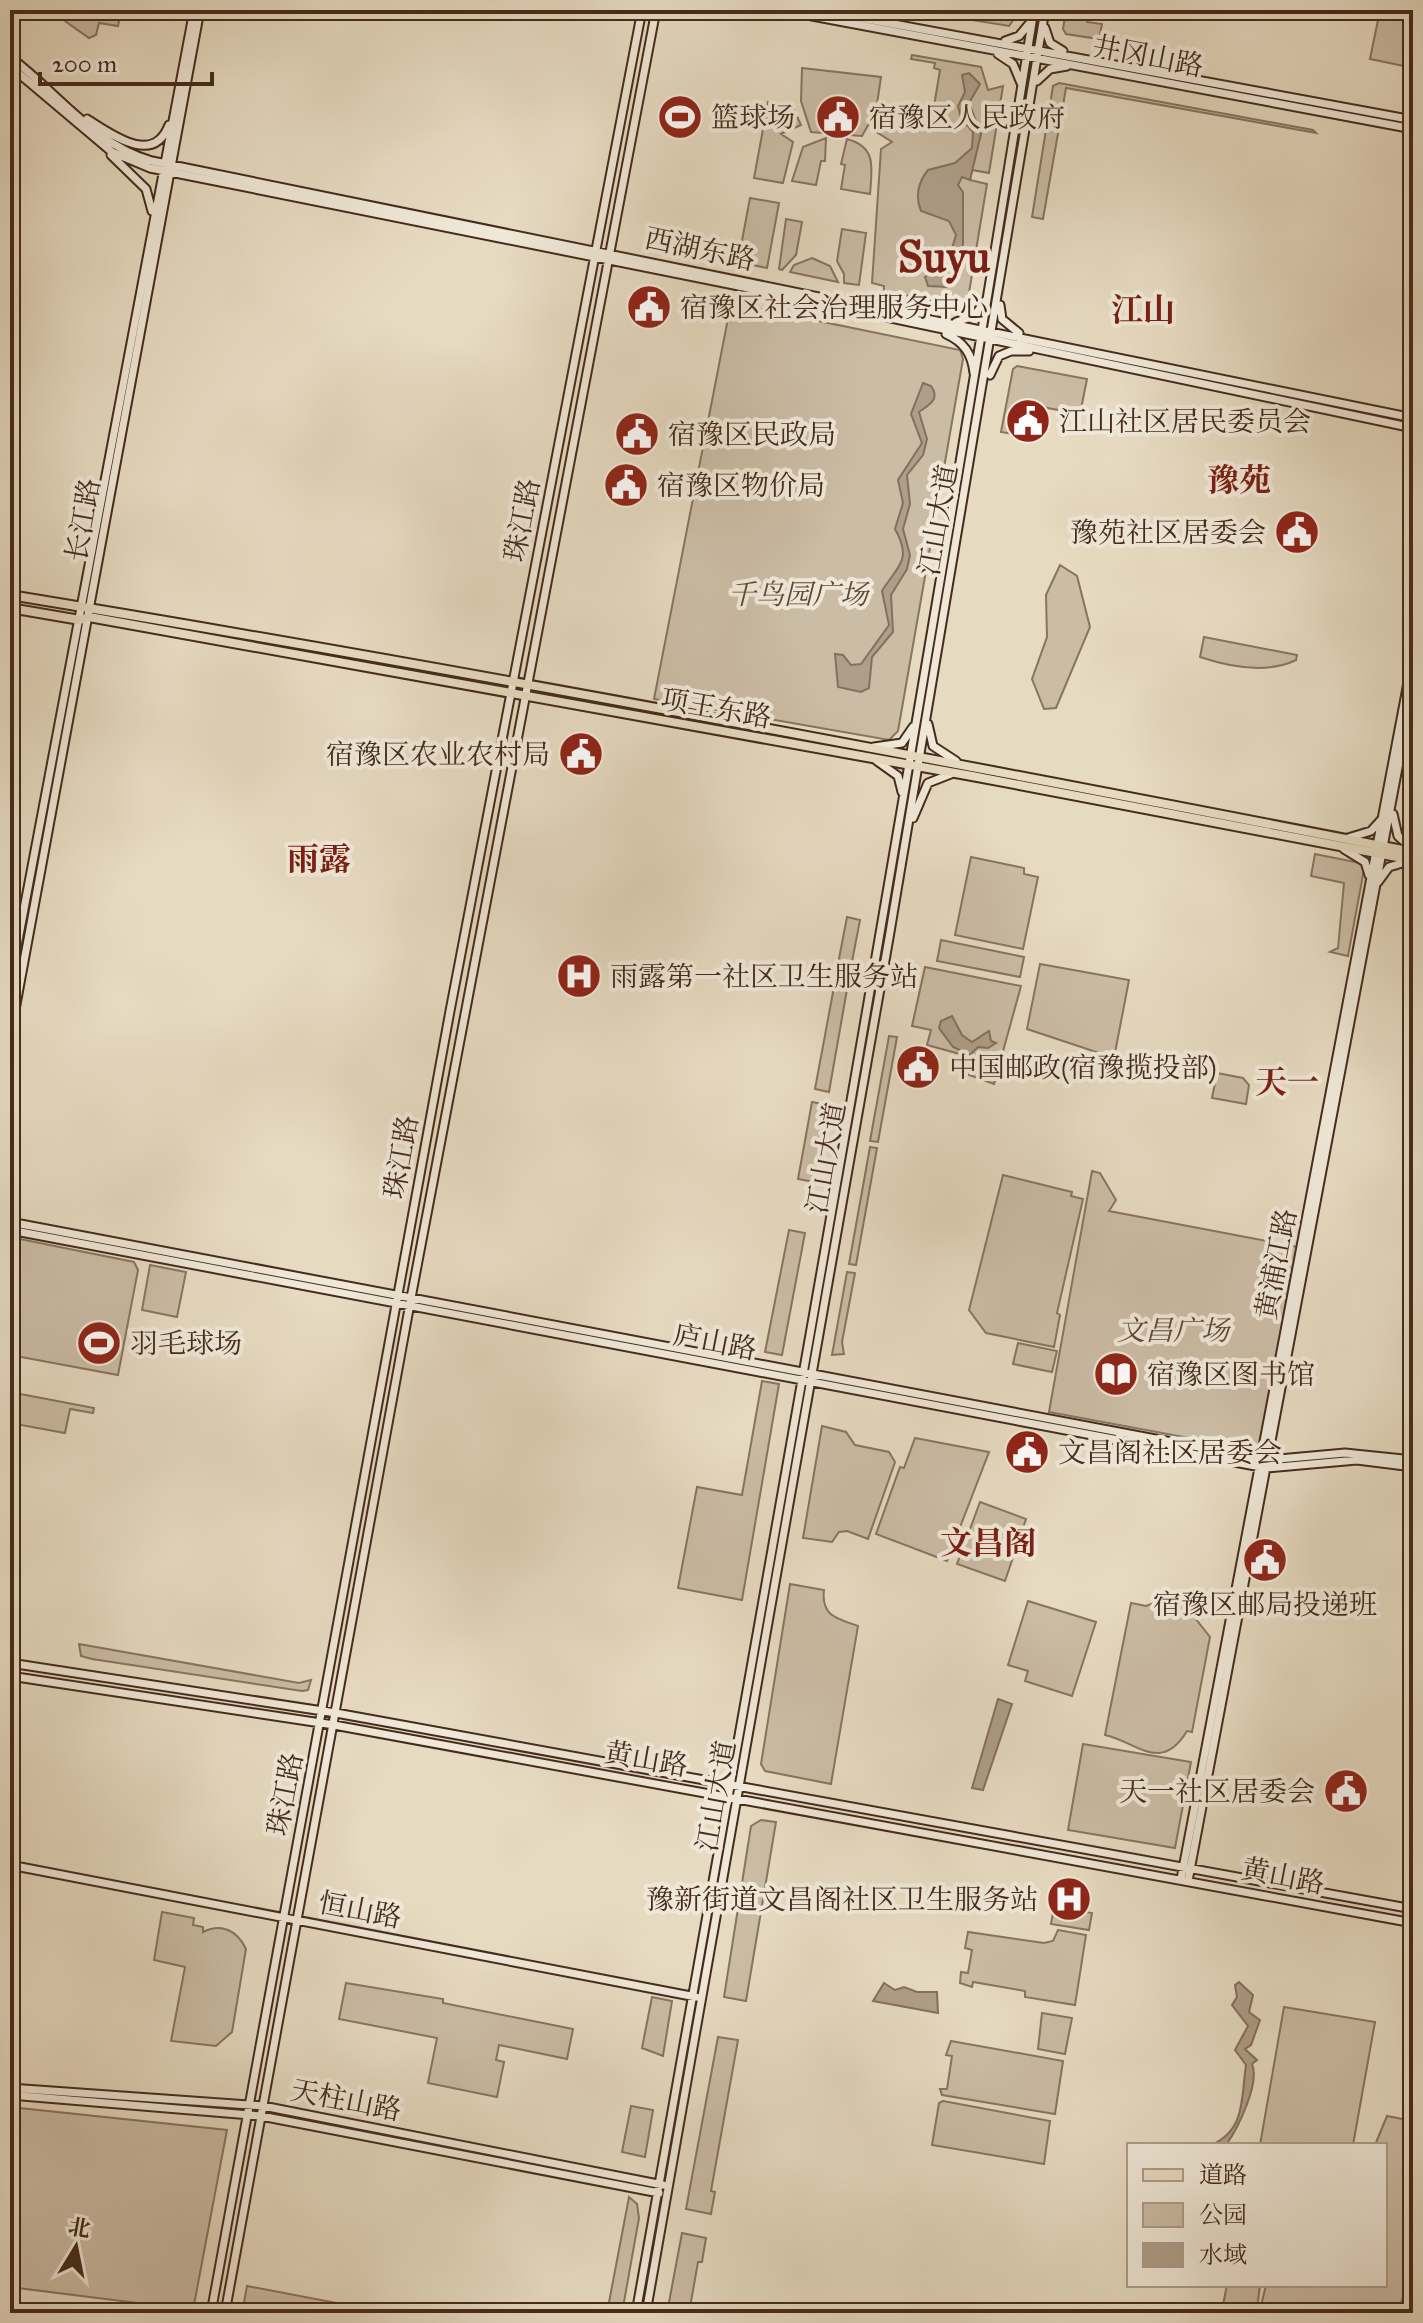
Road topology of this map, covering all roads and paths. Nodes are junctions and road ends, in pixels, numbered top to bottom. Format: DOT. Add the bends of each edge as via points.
graph roads {
  1 [pos="197,10"];
  2 [pos="642,10"];
  3 [pos="658,10"];
  4 [pos="780,10"];
  5 [pos="818,10"];
  6 [pos="1034,10"];
  7 [pos="1045,12"];
  8 [pos="985,44"];
  9 [pos="1028,52"];
  10 [pos="1039,54"];
  11 [pos="10,57"];
  12 [pos="1084,58"];
  13 [pos="1074,65"];
  14 [pos="10,66"];
  15 [pos="1022,87"];
  16 [pos="1033,90"];
  17 [pos="177,99"];
  18 [pos="67,107"];
  19 [pos="1413,120"];
  20 [pos="73,123"];
  21 [pos="1413,129"];
  22 [pos="167,168"];
  23 [pos="151,232"];
  24 [pos="596,254"];
  25 [pos="609,257"];
  26 [pos="994,271"];
  27 [pos="999,292"];
  28 [pos="938,321"];
  29 [pos="917,324"];
  30 [pos="988,335"];
  31 [pos="1057,349"];
  32 [pos="973,399"];
  33 [pos="979,411"];
  34 [pos="1413,417"];
  35 [pos="1413,429"];
  36 [pos="10,595"];
  37 [pos="10,608"];
  38 [pos="86,613"];
  39 [pos="1413,656"];
  40 [pos="514,682"];
  41 [pos="529,685"];
  42 [pos="1413,688"];
  43 [pos="512,693"];
  44 [pos="527,696"];
  45 [pos="924,702"];
  46 [pos="864,752"];
  47 [pos="915,760"];
  48 [pos="973,771"];
  49 [pos="1389,803"];
  50 [pos="902,834"];
  51 [pos="1339,842"];
  52 [pos="1379,850"];
  53 [pos="1413,850"];
  54 [pos="1413,861"];
  55 [pos="1372,887"];
  56 [pos="10,983"];
  57 [pos="10,1037"];
  58 [pos="10,1222"];
  59 [pos="10,1230"];
  60 [pos="397,1300"];
  61 [pos="410,1302"];
  62 [pos="386,1362"];
  63 [pos="399,1364"];
  64 [pos="801,1378"];
  65 [pos="811,1380"];
  66 [pos="1413,1460"];
  67 [pos="1263,1464"];
  68 [pos="1413,1467"];
  69 [pos="358,1516"];
  70 [pos="372,1518"];
  71 [pos="345,1586"];
  72 [pos="359,1588"];
  73 [pos="10,1663"];
  74 [pos="10,1676"];
  75 [pos="323,1711"];
  76 [pos="336,1713"];
  77 [pos="321,1723"];
  78 [pos="334,1725"];
  79 [pos="730,1784"];
  80 [pos="740,1785"];
  81 [pos="728,1797"];
  82 [pos="738,1799"];
  83 [pos="1188,1866"];
  84 [pos="10,1867"];
  85 [pos="1185,1880"];
  86 [pos="1413,1909"];
  87 [pos="284,1920"];
  88 [pos="297,1922"];
  89 [pos="1413,1923"];
  90 [pos="270,1991"];
  91 [pos="283,1993"];
  92 [pos="692,1998"];
  93 [pos="702,2000"];
  94 [pos="10,2088"];
  95 [pos="10,2095"];
  96 [pos="249,2105"];
  97 [pos="263,2106"];
  98 [pos="247,2115"];
  99 [pos="261,2116"];
  100 [pos="658,2188"];
  101 [pos="668,2190"];
  102 [pos="211,2313"];
  103 [pos="225,2313"];
  104 [pos="636,2313"];
  105 [pos="646,2313"];
  1 -- 17 [label="street, 长江路"];
  1 -- 22 [label="street, 长江路"];
  2 -- 24 [label="street, 珠江路"];
  3 -- 25 [label="street, 珠江路"];
  4 -- 8 [label="street, 井冈山路"];
  5 -- 8 [label="street, 井冈山路"];
  6 -- 8 [label="street" via="1019,36"];
  6 -- 9 [label="street, 江山大道"];
  7 -- 10 [label="street, 江山大道"];
  7 -- 12 [label="street" via="1050,43"];
  8 -- 9 [label="street, 井冈山路"];
  8 -- 15 [label="street" via="1013,64"];
  9 -- 10 [label="street, 井冈山路"];
  9 -- 15 [label="street, 江山大道"];
  10 -- 12 [label="street, 井冈山路"];
  10 -- 13 [label="street, 井冈山路"];
  10 -- 16 [label="street, 江山大道"];
  11 -- 18 [label="street, 西湖东路"];
  12 -- 19 [label="street, 井冈山路"];
  13 -- 16 [label="street" via="1046,72"];
  13 -- 21 [label="street, 井冈山路"];
  14 -- 20 [label="street, 西湖东路"];
  15 -- 26 [label="street, 江山大道"];
  16 -- 27 [label="street, 江山大道"];
  17 -- 18 [label="street" via="165,134 142,146"];
  17 -- 22 [label="street, 长江路"];
  18 -- 22 [label="street, 西湖东路" via="122,149"];
  20 -- 22 [label="street, 西湖东路" via="122,158"];
  20 -- 23 [label="street" via="146,189 152,204"];
  22 -- 23 [label="street, 长江路"];
  22 -- 24 [label="street, 西湖东路"];
  22 -- 38 [label="street, 长江路"];
  23 -- 38 [label="street, 长江路"];
  24 -- 25 [label="street, 西湖东路"];
  24 -- 40 [label="street, 珠江路"];
  25 -- 28 [label="street, 西湖东路"];
  25 -- 29 [label="street, 西湖东路"];
  25 -- 41 [label="street, 珠江路"];
  26 -- 28 [label="street" via="979,312 958,322"];
  26 -- 30 [label="street, 江山大道"];
  27 -- 30 [label="street, 江山大道"];
  27 -- 31 [label="street" via="1009,328"];
  28 -- 30 [label="street, 西湖东路"];
  29 -- 30 [label="street, 西湖东路"];
  29 -- 32 [label="street" via="951,336 966,349 974,370"];
  30 -- 31 [label="street, 西湖东路"];
  30 -- 32 [label="street, 江山大道"];
  30 -- 33 [label="street, 江山大道"];
  31 -- 33 [label="street" via="999,356"];
  31 -- 34 [label="street, 西湖东路"];
  31 -- 35 [label="street, 西湖东路"];
  32 -- 45 [label="street, 江山大道"];
  33 -- 45 [label="street, 江山大道"];
  36 -- 38 [label="main road, 项王东路"];
  37 -- 38 [label="main road, 项王东路"];
  38 -- 40 [label="main road, 项王东路"];
  38 -- 43 [label="main road, 项王东路"];
  38 -- 56 [label="street, 长江路"];
  38 -- 57 [label="street, 长江路"];
  39 -- 49 [label="street, 黄浦江路"];
  40 -- 41 [label="main road, 项王东路"];
  40 -- 43 [label="street, 珠江路"];
  41 -- 44 [label="street, 珠江路"];
  41 -- 46 [label="main road, 项王东路"];
  42 -- 49 [label="street, 黄浦江路"];
  43 -- 44 [label="main road, 项王东路"];
  43 -- 60 [label="street, 珠江路"];
  44 -- 46 [label="main road, 项王东路"];
  44 -- 61 [label="street, 珠江路"];
  45 -- 46 [label="street" via="902,743"];
  45 -- 47 [label="street, 江山大道"];
  45 -- 48 [label="street" via="933,746"];
  46 -- 47 [label="main road, 项王东路"];
  46 -- 50 [label="street" via="901,782"];
  47 -- 48 [label="main road, 项王东路"];
  47 -- 50 [label="street, 江山大道"];
  48 -- 50 [label="street" via="942,775 928,783"];
  48 -- 51 [label="main road, 项王东路"];
  49 -- 51 [label="street" via="1371,831"];
  49 -- 52 [label="street, 黄浦江路"];
  49 -- 53 [label="street" via="1398,836"];
  50 -- 64 [label="street, 江山大道"];
  50 -- 65 [label="street, 江山大道"];
  51 -- 52 [label="main road, 项王东路"];
  51 -- 55 [label="street" via="1365,862"];
  52 -- 53 [label="main road, 项王东路"];
  52 -- 54 [label="main road, 项王东路"];
  52 -- 55 [label="street, 黄浦江路"];
  54 -- 55 [label="street" via="1389,867"];
  55 -- 67 [label="street, 黄浦江路"];
  58 -- 60 [label="street, 庐山路"];
  59 -- 60 [label="street, 庐山路"];
  60 -- 61 [label="street, 庐山路"];
  60 -- 62 [label="street, 珠江路"];
  61 -- 63 [label="street, 珠江路"];
  61 -- 64 [label="street, 庐山路"];
  62 -- 63 [label="street"];
  62 -- 69 [label="street, 珠江路"];
  63 -- 70 [label="street, 珠江路"];
  64 -- 65 [label="street, 庐山路"];
  64 -- 79 [label="street, 江山大道"];
  65 -- 67 [label="street, 庐山路"];
  65 -- 80 [label="street, 江山大道"];
  66 -- 67 [label="street, 庐山路" via="1345,1453"];
  67 -- 68 [label="street, 庐山路" via="1357,1460"];
  67 -- 83 [label="street, 黄浦江路"];
  69 -- 70 [label="street"];
  69 -- 71 [label="street, 珠江路"];
  70 -- 72 [label="street, 珠江路"];
  71 -- 72 [label="street"];
  71 -- 75 [label="street, 珠江路"];
  72 -- 76 [label="street, 珠江路"];
  73 -- 75 [label="street, 黄山路"];
  74 -- 77 [label="street, 黄山路"];
  75 -- 76 [label="street, 黄山路"];
  75 -- 77 [label="street, 珠江路"];
  76 -- 78 [label="street, 珠江路"];
  76 -- 79 [label="street, 黄山路"];
  77 -- 78 [label="street, 黄山路"];
  77 -- 87 [label="street, 珠江路"];
  78 -- 81 [label="street, 黄山路"];
  78 -- 88 [label="street, 珠江路"];
  79 -- 80 [label="street, 黄山路"];
  79 -- 81 [label="street, 江山大道"];
  80 -- 82 [label="street, 江山大道"];
  80 -- 83 [label="street, 黄山路"];
  81 -- 82 [label="street, 黄山路"];
  81 -- 92 [label="street, 江山大道"];
  82 -- 85 [label="street, 黄山路"];
  82 -- 93 [label="street, 江山大道"];
  83 -- 85 [label="street, 黄浦江路"];
  83 -- 86 [label="street, 黄山路"];
  84 -- 87 [label="street, 恒山路"];
  85 -- 89 [label="street, 黄山路"];
  87 -- 88 [label="street, 恒山路"];
  87 -- 90 [label="street, 珠江路"];
  88 -- 91 [label="street, 珠江路"];
  88 -- 92 [label="street, 恒山路"];
  90 -- 91 [label="street"];
  90 -- 96 [label="street, 珠江路"];
  91 -- 97 [label="street, 珠江路"];
  92 -- 93 [label="street, 恒山路"];
  92 -- 100 [label="street, 江山大道"];
  93 -- 101 [label="street, 江山大道"];
  94 -- 96 [label="street, 天柱山路"];
  95 -- 98 [label="street, 天柱山路"];
  96 -- 97 [label="street, 天柱山路"];
  96 -- 98 [label="street, 珠江路"];
  97 -- 99 [label="street, 珠江路"];
  97 -- 100 [label="street, 天柱山路"];
  98 -- 99 [label="street, 天柱山路"];
  98 -- 102 [label="street, 珠江路"];
  99 -- 100 [label="street, 天柱山路"];
  99 -- 103 [label="street, 珠江路"];
  100 -- 101 [label="street, 天柱山路"];
  100 -- 104 [label="street, 江山大道"];
  101 -- 105 [label="street, 江山大道"];
}
